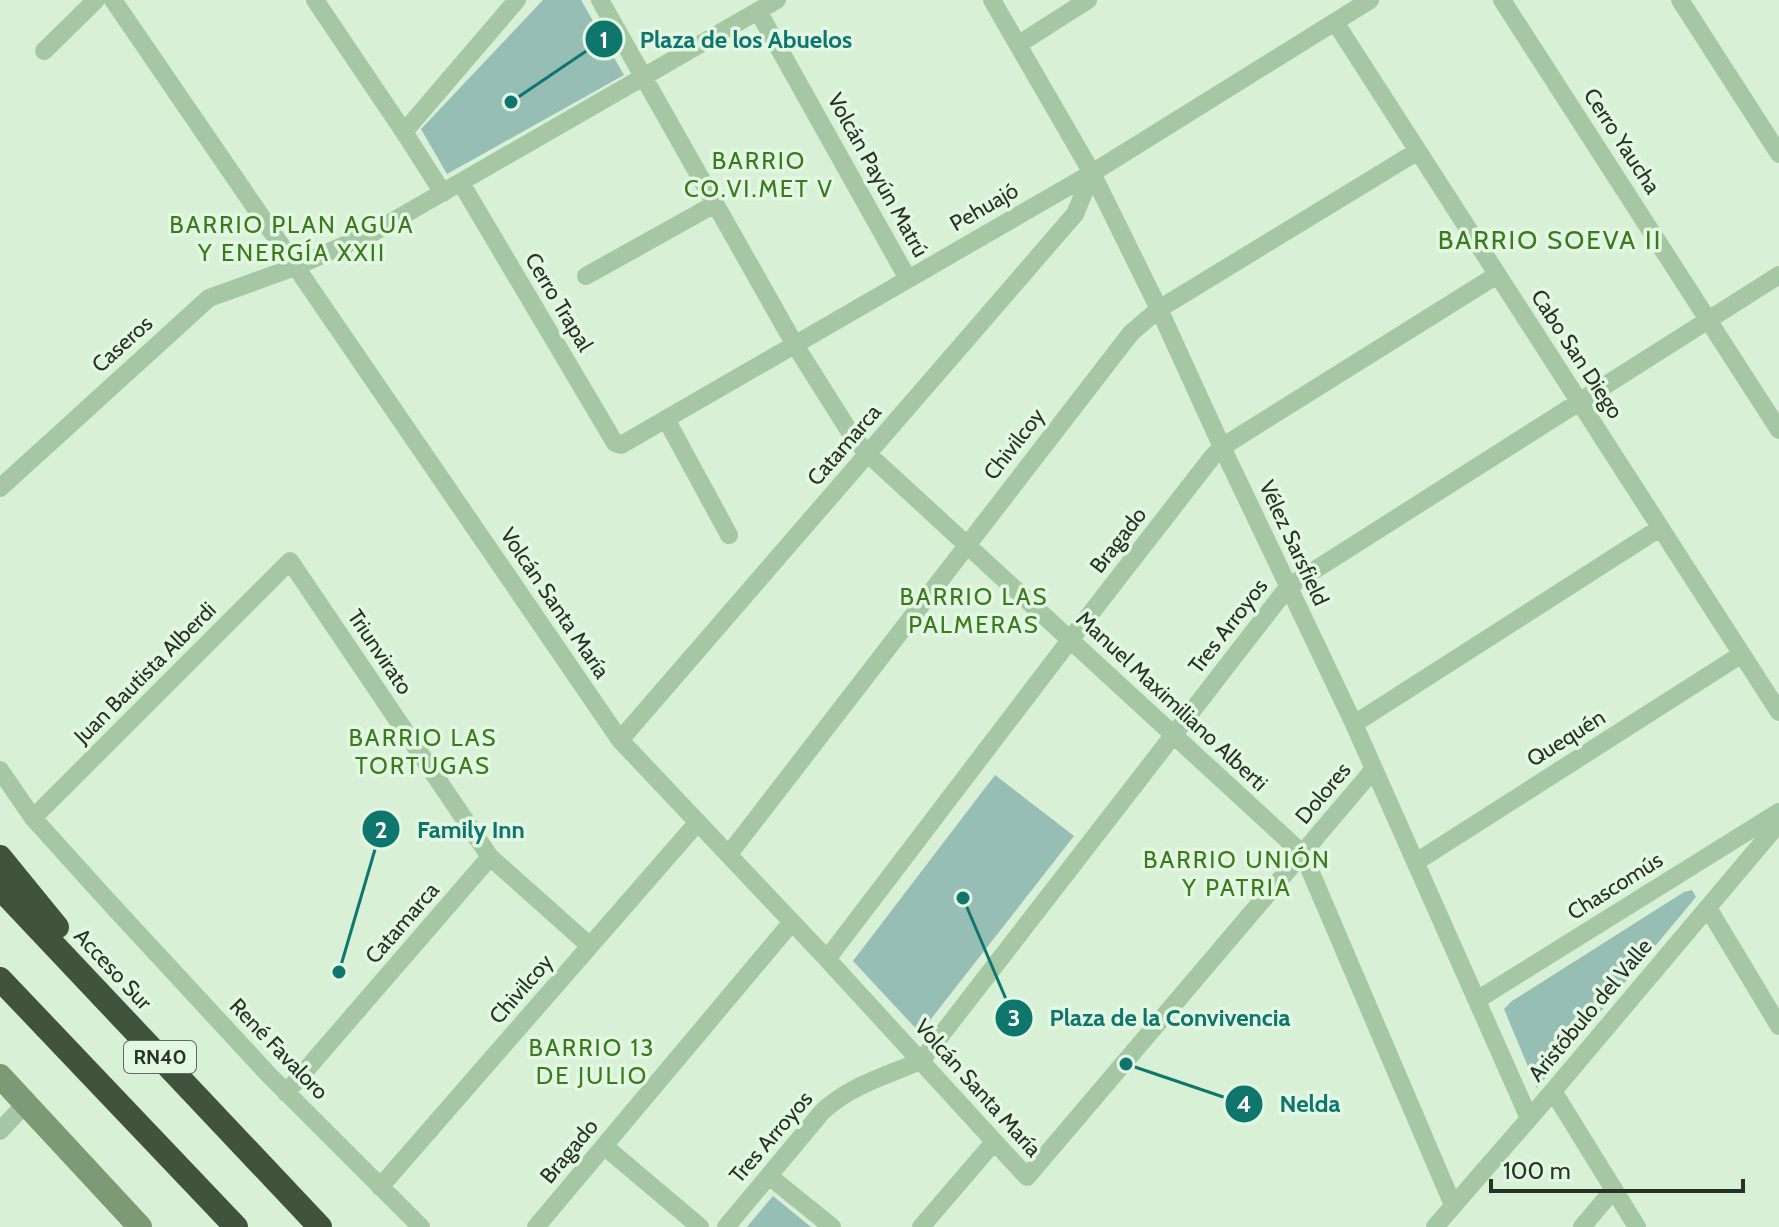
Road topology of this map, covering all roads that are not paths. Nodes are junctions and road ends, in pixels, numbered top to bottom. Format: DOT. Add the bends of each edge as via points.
graph roads {
  1 [pos="96,0"];
  2 [pos="113,0"];
  3 [pos="315,0"];
  4 [pos="517,0"];
  5 [pos="600,0"];
  6 [pos="777,0"];
  7 [pos="992,0"];
  8 [pos="1088,0"];
  9 [pos="1370,0"];
  10 [pos="1502,0"];
  11 [pos="1680,0"];
  12 [pos="758,11"];
  13 [pos="1335,22"];
  14 [pos="1019,44"];
  15 [pos="44,51"];
  16 [pos="643,76"];
  17 [pos="404,132"];
  18 [pos="1418,151"];
  19 [pos="1779,154"];
  20 [pos="1092,173"];
  21 [pos="461,183"];
  22 [pos="443,193"];
  23 [pos="715,204"];
  24 [pos="295,267"];
  25 [pos="1497,275"];
  26 [pos="1779,275"];
  27 [pos="586,276"];
  28 [pos="908,279"];
  29 [pos="1159,309"];
  30 [pos="1709,320"];
  31 [pos="795,345"];
  32 [pos="1579,402"];
  33 [pos="666,419"];
  34 [pos="1779,430"];
  35 [pos="617,445"];
  36 [pos="1222,447"];
  37 [pos="868,454"];
  38 [pos="0,488"];
  39 [pos="1660,528"];
  40 [pos="729,535"];
  41 [pos="967,544"];
  42 [pos="290,561"];
  43 [pos="1288,587"];
  44 [pos="1070,640"];
  45 [pos="1742,654"];
  46 [pos="1779,712"];
  47 [pos="1354,724"];
  48 [pos="1174,736"];
  49 [pos="620,740"];
  50 [pos="1374,769"];
  51 [pos="0,770"];
  52 [pos="1779,812"];
  53 [pos="33,818"];
  54 [pos="698,822"];
  55 [pos="1779,823"];
  56 [pos="729,854"];
  57 [pos="1303,854"];
  58 [pos="0,857"];
  59 [pos="490,857"];
  60 [pos="1416,862"];
  61 [pos="0,888"];
  62 [pos="1708,908"];
  63 [pos="792,922"];
  64 [pos="590,946"];
  65 [pos="827,959"];
  66 [pos="0,982"];
  67 [pos="1477,1000"];
  68 [pos="1779,1026"];
  69 [pos="921,1061"];
  70 [pos="169,1066"];
  71 [pos="0,1076"];
  72 [pos="1553,1091"];
  73 [pos="286,1093"];
  74 [pos="26,1103"];
  75 [pos="1529,1118"];
  76 [pos="0,1131"];
  77 [pos="994,1142"];
  78 [pos="604,1146"];
  79 [pos="769,1176"];
  80 [pos="1027,1177"];
  81 [pos="380,1187"];
  82 [pos="1614,1189"];
  83 [pos="1453,1205"];
  84 [pos="128,1222"];
  85 [pos="236,1227"];
  86 [pos="320,1227"];
  87 [pos="421,1227"];
  88 [pos="536,1227"];
  89 [pos="700,1227"];
  90 [pos="726,1227"];
  91 [pos="832,1227"];
  92 [pos="921,1227"];
  93 [pos="1435,1227"];
  94 [pos="1582,1227"];
  95 [pos="1637,1227"];
  1 -- 15 [label="street"];
  2 -- 24 [label="street, Volcán Santa María"];
  3 -- 17 [label="street"];
  4 -- 17 [label="street"];
  5 -- 16 [label="street, Manuel Maximiliano Alberti"];
  6 -- 12 [label="street, Caseros"];
  7 -- 14 [label="street, Vélez Sarsfield"];
  8 -- 14 [label="street"];
  9 -- 13 [label="street, Pehuajó"];
  10 -- 30 [label="street, Cerro Yaucha"];
  11 -- 19 [label="street"];
  12 -- 16 [label="street, Caseros"];
  12 -- 28 [label="street, Volcán Payún Matrú"];
  13 -- 18 [label="street, Cabo San Diego"];
  13 -- 20 [label="street, Pehuajó"];
  14 -- 20 [label="street, Vélez Sarsfield"];
  16 -- 21 [label="street, Caseros"];
  16 -- 23 [label="street, Manuel Maximiliano Alberti"];
  17 -- 22 [label="street"];
  18 -- 25 [label="street, Cabo San Diego"];
  18 -- 29 [label="street, Chivilcoy"];
  20 -- 28 [label="street, Pehuajó"];
  20 -- 29 [label="street, Vélez Sarsfield"];
  20 -- 37 [label="street, Catamarca" via="1075,214"];
  21 -- 22 [label="street, Caseros"];
  21 -- 35 [label="street, Cerro Trapal"];
  22 -- 24 [label="street, Caseros" via="374,232"];
  23 -- 27 [label="street"];
  23 -- 31 [label="street, Manuel Maximiliano Alberti"];
  24 -- 38 [label="street, Caseros" via="209,298"];
  24 -- 49 [label="street, Volcán Santa María"];
  25 -- 32 [label="street, Cabo San Diego"];
  25 -- 36 [label="street, Bragado"];
  26 -- 30 [label="street, Tres Arroyos"];
  28 -- 31 [label="street, Pehuajó"];
  29 -- 36 [label="street, Vélez Sarsfield"];
  29 -- 41 [label="street, Chivilcoy" via="1131,333"];
  30 -- 32 [label="street, Tres Arroyos"];
  30 -- 34 [label="street, Cerro Yaucha"];
  31 -- 33 [label="street, Pehuajó"];
  31 -- 37 [label="street, Manuel Maximiliano Alberti"];
  32 -- 39 [label="street, Cabo San Diego"];
  32 -- 43 [label="street, Tres Arroyos"];
  33 -- 35 [label="street, Pehuajó"];
  33 -- 40 [label="street"];
  36 -- 43 [label="street, Vélez Sarsfield"];
  36 -- 44 [label="street, Bragado"];
  37 -- 41 [label="street, Manuel Maximiliano Alberti"];
  37 -- 49 [label="street, Catamarca"];
  39 -- 45 [label="street, Cabo San Diego"];
  39 -- 47 [label="street"];
  41 -- 44 [label="street, Manuel Maximiliano Alberti"];
  41 -- 56 [label="street, Chivilcoy"];
  42 -- 53 [label="street, Juan Bautista Alberdi"];
  42 -- 59 [label="street, Triunvirato"];
  43 -- 47 [label="street, Vélez Sarsfield"];
  43 -- 48 [label="street, Tres Arroyos"];
  44 -- 48 [label="street, Manuel Maximiliano Alberti"];
  44 -- 65 [label="street, Bragado"];
  45 -- 46 [label="street, Cabo San Diego"];
  45 -- 60 [label="street, Quequén"];
  47 -- 50 [label="street, Vélez Sarsfield"];
  48 -- 57 [label="street, Manuel Maximiliano Alberti"];
  48 -- 69 [label="street, Tres Arroyos"];
  49 -- 54 [label="street, Volcán Santa María"];
  50 -- 57 [label="street, Dolores"];
  50 -- 60 [label="street, Vélez Sarsfield"];
  51 -- 53 [label="street, René Favaloro"];
  52 -- 67 [label="street, Chascomús"];
  53 -- 73 [label="street, René Favaloro"];
  54 -- 56 [label="street, Volcán Santa María"];
  54 -- 64 [label="street, Chivilcoy"];
  55 -- 62 [label="street, Aristóbulo del Valle"];
  56 -- 63 [label="street, Volcán Santa María"];
  57 -- 80 [label="street, Dolores"];
  57 -- 83 [label="street, Manuel Maximiliano Alberti"];
  58 -- 70 [label="highway"];
  59 -- 64 [label="street, Triunvirato"];
  59 -- 73 [label="street, Catamarca"];
  60 -- 67 [label="street, Vélez Sarsfield"];
  61 -- 70 [label="highway, Acceso Sur / RN40"];
  62 -- 68 [label="street"];
  62 -- 72 [label="street, Aristóbulo del Valle"];
  63 -- 65 [label="street, Volcán Santa María"];
  63 -- 78 [label="street, Bragado"];
  64 -- 81 [label="street, Chivilcoy"];
  65 -- 69 [label="street, Volcán Santa María"];
  66 -- 85 [label="highway, RN40"];
  67 -- 75 [label="street, Vélez Sarsfield"];
  69 -- 77 [label="street, Volcán Santa María"];
  69 -- 79 [label="street, Tres Arroyos" via="833,1102"];
  70 -- 86 [label="highway, Acceso Sur / RN40"];
  71 -- 74 [label="street"];
  72 -- 75 [label="street, Aristóbulo del Valle"];
  72 -- 82 [label="street"];
  73 -- 81 [label="street, René Favaloro"];
  74 -- 76 [label="street"];
  74 -- 84 [label="street"];
  75 -- 83 [label="street, Aristóbulo del Valle"];
  77 -- 80 [label="street, Volcán Santa María"];
  77 -- 92 [label="street"];
  78 -- 88 [label="street, Bragado"];
  78 -- 89 [label="street"];
  79 -- 90 [label="street, Tres Arroyos"];
  79 -- 91 [label="street"];
  81 -- 87 [label="street, René Favaloro"];
  82 -- 94 [label="street"];
  82 -- 95 [label="street"];
  83 -- 93 [label="street, Aristóbulo del Valle"];
}
